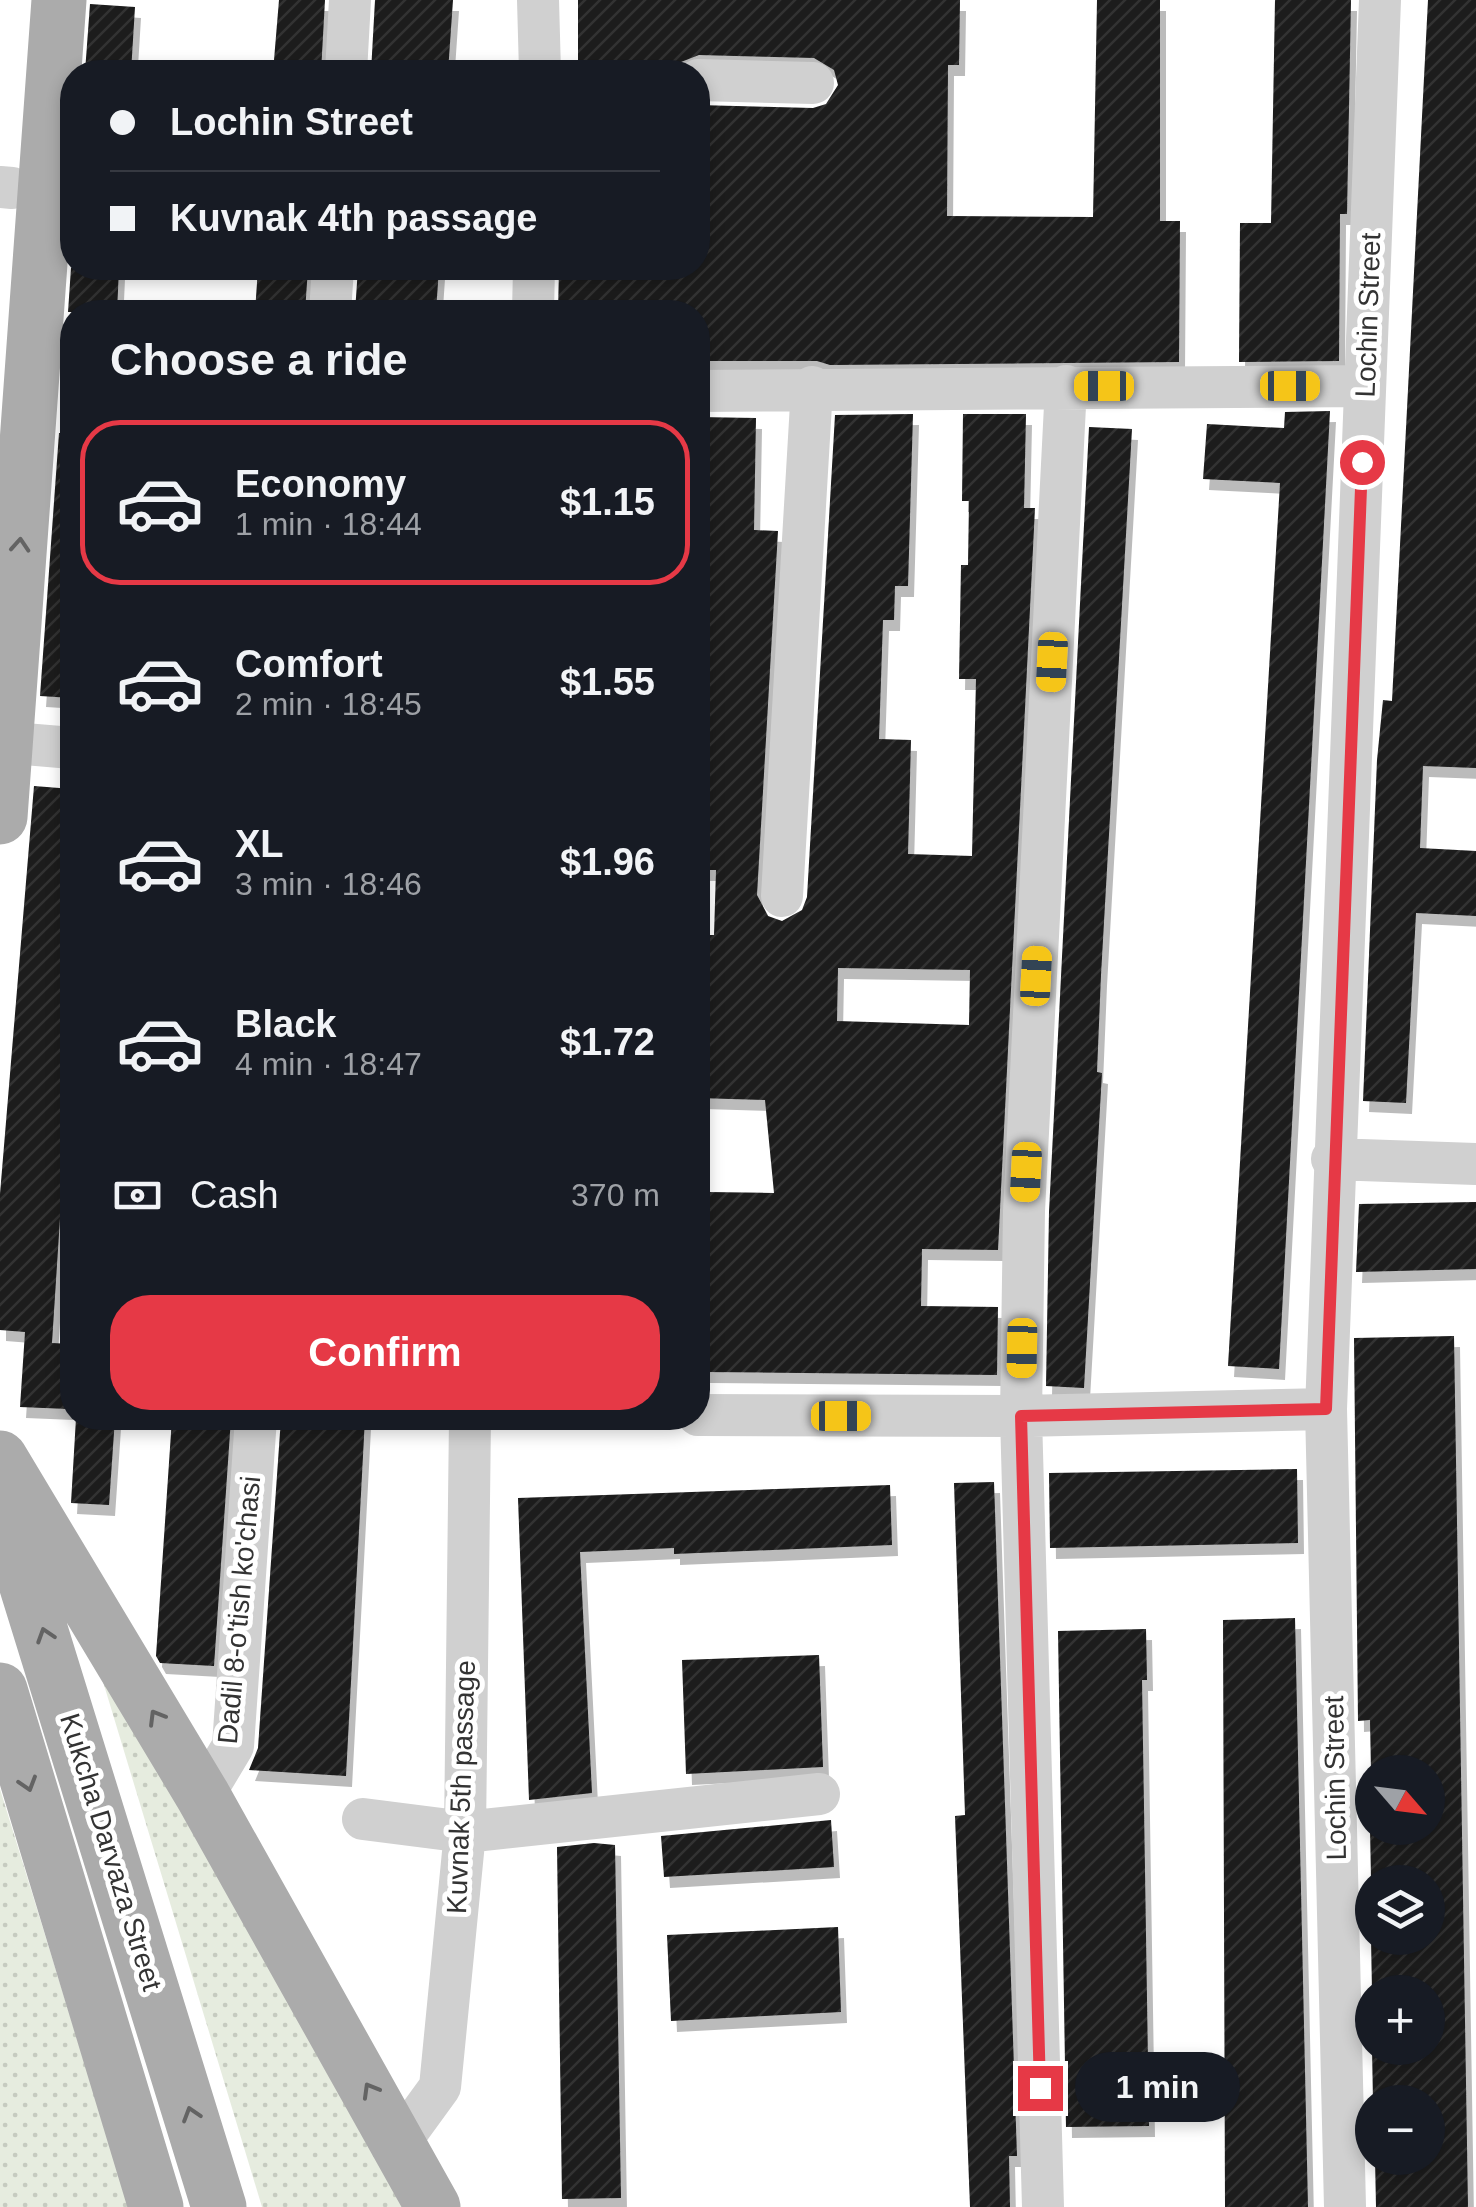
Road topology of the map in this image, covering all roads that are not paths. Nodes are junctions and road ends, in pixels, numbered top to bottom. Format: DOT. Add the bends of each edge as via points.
graph roads {
  1 [pos="26,0"];
  2 [pos="59,0"];
  3 [pos="350,0"];
  4 [pos="538,0"];
  5 [pos="1380,0"];
  6 [pos="347,60"];
  7 [pos="540,60"];
  8 [pos="710,80"];
  9 [pos="813,83"];
  10 [pos="19,188"];
  11 [pos="0,339"];
  12 [pos="1066,386"];
  13 [pos="1365,386"];
  14 [pos="812,387"];
  15 [pos="710,391"];
  16 [pos="3,742"];
  17 [pos="60,747"];
  18 [pos="0,816"];
  19 [pos="782,896"];
  20 [pos="1332,1159"];
  21 [pos="1476,1164"];
  22 [pos="1326,1409"];
  23 [pos="710,1416"];
  24 [pos="1021,1416"];
  25 [pos="255,1430"];
  26 [pos="470,1430"];
  27 [pos="0,1458"];
  28 [pos="0,1498"];
  29 [pos="0,1690"];
  30 [pos="819,1794"];
  31 [pos="203,1796"];
  32 [pos="363,1819"];
  33 [pos="464,1832"];
  34 [pos="400,2142"];
  35 [pos="156,2207"];
  36 [pos="219,2207"];
  37 [pos="432,2207"];
  38 [pos="1043,2207"];
  39 [pos="1345,2207"];
  1 -- 10 [label="main road"];
  2 -- 10 [label="main road"];
  3 -- 6 [label="street"];
  4 -- 7 [label="street"];
  5 -- 13 [label="street, Lochin Street"];
  8 -- 9 [label="street"];
  10 -- 11 [label="main road"];
  16 -- 10 [label="main road, one-way"];
  12 -- 13 [label="street"];
  12 -- 14 [label="street"];
  12 -- 24 [label="street" via="1024,1212"];
  13 -- 20 [label="street, Lochin Street"];
  14 -- 15 [label="street"];
  14 -- 19 [label="street"];
  16 -- 17 [label="street"];
  16 -- 18 [label="main road"];
  20 -- 21 [label="street"];
  20 -- 22 [label="street, Lochin Street"];
  22 -- 24 [label="street"];
  22 -- 39 [label="street, Lochin Street"];
  23 -- 24 [label="street"];
  24 -- 38 [label="street"];
  25 -- 31 [label="street, Dadil 8-o'tish ko'chasi" via="233,1746"];
  26 -- 33 [label="street, Kuvnak 5th passage"];
  31 -- 27 [label="main road, one-way"];
  36 -- 28 [label="main road, Kukcha Darvaza Street, one-way"];
  29 -- 35 [label="main road, one-way"];
  30 -- 33 [label="street"];
  34 -- 31 [label="main road, one-way"];
  32 -- 33 [label="street"];
  33 -- 34 [label="street, Kuvnak 5th passage" via="440,2086"];
  34 -- 37 [label="main road"];
}
